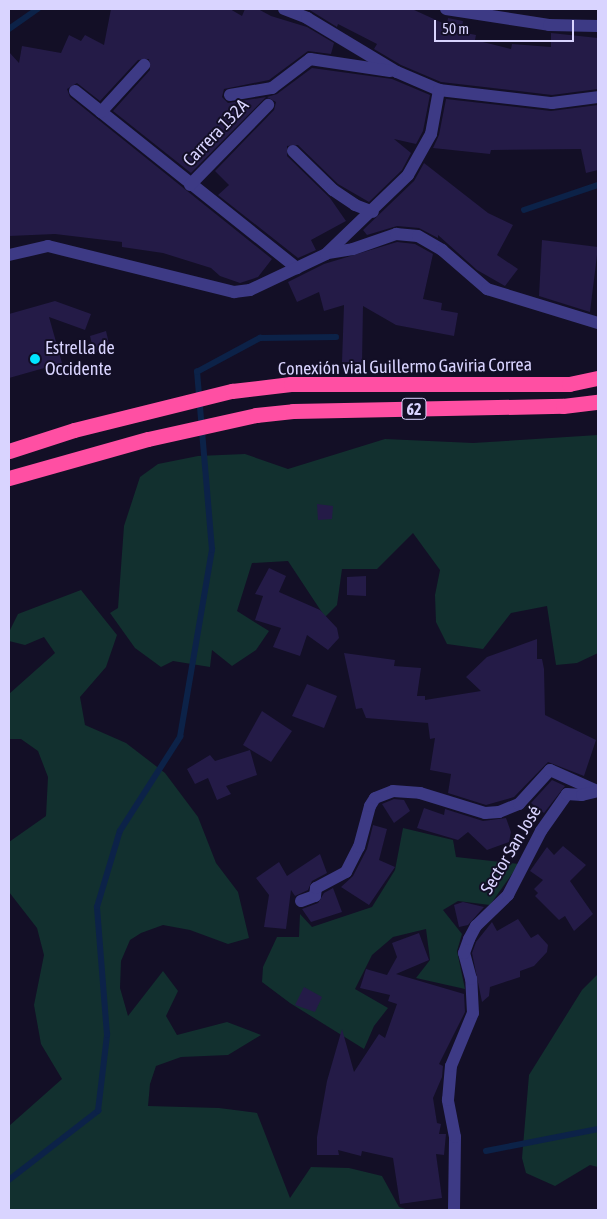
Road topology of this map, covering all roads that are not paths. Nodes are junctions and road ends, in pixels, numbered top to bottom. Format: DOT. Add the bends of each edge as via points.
graph roads {
  1 [pos="284,9"];
  2 [pos="446,9"];
  3 [pos="309,13"];
  4 [pos="598,26"];
  5 [pos="144,65"];
  6 [pos="397,72"];
  7 [pos="440,90"];
  8 [pos="75,91"];
  9 [pos="230,95"];
  10 [pos="598,97"];
  11 [pos="268,105"];
  12 [pos="101,112"];
  13 [pos="293,151"];
  14 [pos="190,185"];
  15 [pos="373,212"];
  16 [pos="326,254"];
  17 [pos="9,255"];
  18 [pos="297,268"];
  19 [pos="598,323"];
  20 [pos="598,378"];
  21 [pos="598,402"];
  22 [pos="9,451"];
  23 [pos="9,478"];
  24 [pos="598,791"];
  25 [pos="300,901"];
  26 [pos="454,1210"];
  1 -- 3 [label="street"];
  2 -- 4 [label="street" via="549,25"];
  3 -- 6 [label="street"];
  5 -- 12 [label="street"];
  6 -- 7 [label="street"];
  6 -- 9 [label="street" via="310,59 272,88"];
  7 -- 10 [label="street" via="552,103"];
  7 -- 15 [label="street" via="431,134 408,176"];
  8 -- 12 [label="street"];
  11 -- 14 [label="street, Carrera 132A"];
  12 -- 14 [label="street"];
  13 -- 15 [label="street" via="333,190 355,205"];
  14 -- 18 [label="street"];
  15 -- 16 [label="street"];
  16 -- 18 [label="street"];
  16 -- 19 [label="street" via="353,249 396,234 418,236 442,250 487,288"];
  17 -- 18 [label="street" via="48,246 234,292 250,290"];
  20 -- 22 [label="highway, Conexión vial Guillermo Gaviria Correa / 62" via="550,384 291,384 232,391 143,412"];
  21 -- 23 [label="highway, 62" via="554,406 293,411 231,419"];
  24 -- 25 [label="street" via="550,770 519,804 485,813 420,793 393,790 376,798 370,806 366,830 346,872 316,888 314,896"];
  24 -- 26 [label="street, Sector San José" via="567,794 541,831 508,895 476,926 466,946 464,953 471,979 473,1013 451,1066 448,1100 455,1137"];
}
